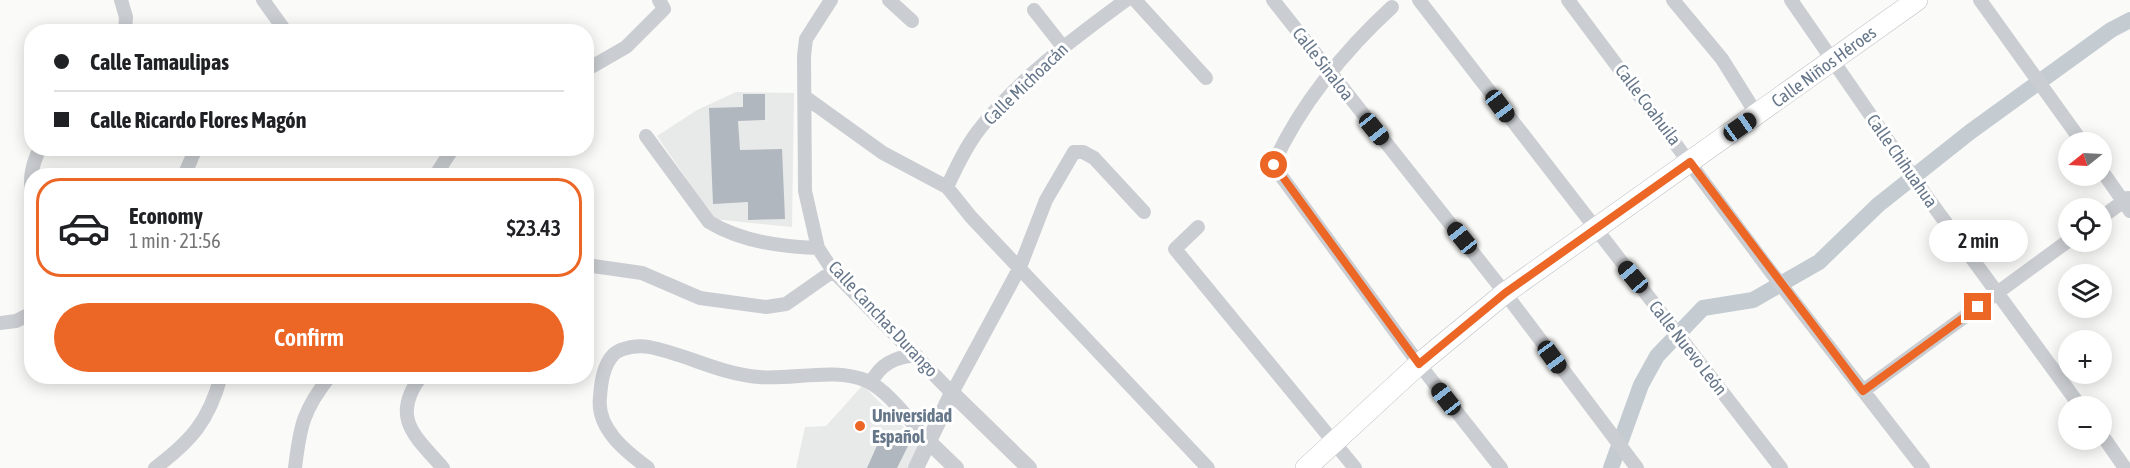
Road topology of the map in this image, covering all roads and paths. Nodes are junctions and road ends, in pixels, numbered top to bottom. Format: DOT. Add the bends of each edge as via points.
graph roads {
  1 [pos="122,0"];
  2 [pos="263,0"];
  3 [pos="831,0"];
  4 [pos="889,0"];
  5 [pos="1126,0"];
  6 [pos="1135,0"];
  7 [pos="1273,0"];
  8 [pos="1419,0"];
  9 [pos="1568,0"];
  10 [pos="1673,0"];
  11 [pos="1791,0"];
  12 [pos="1917,0"];
  13 [pos="1980,0"];
  14 [pos="662,4"];
  15 [pos="1392,8"];
  16 [pos="1034,10"];
  17 [pos="912,21"];
  18 [pos="126,24"];
  19 [pos="280,24"];
  20 [pos="1063,47"];
  21 [pos="1833,61"];
  22 [pos="594,66"];
  23 [pos="1331,75"];
  24 [pos="1206,78"];
  25 [pos="805,97"];
  26 [pos="1757,115"];
  27 [pos="2075,132"];
  28 [pos="646,136"];
  29 [pos="1690,162"];
  30 [pos="2112,183"];
  31 [pos="947,187"];
  32 [pos="2128,203"];
  33 [pos="1144,212"];
  34 [pos="2112,212"];
  35 [pos="1198,227"];
  36 [pos="1595,230"];
  37 [pos="818,248"];
  38 [pos="2058,248"];
  39 [pos="594,266"];
  40 [pos="1020,267"];
  41 [pos="833,271"];
  42 [pos="1505,293"];
  43 [pos="1997,293"];
  44 [pos="24,317"];
  45 [pos="0,323"];
  46 [pos="916,355"];
  47 [pos="1419,364"];
  48 [pos="868,382"];
  49 [pos="219,384"];
  50 [pos="323,384"];
  51 [pos="415,384"];
  52 [pos="1863,391"];
  53 [pos="952,393"];
  54 [pos="2073,396"];
  55 [pos="929,442"];
  56 [pos="1333,442"];
  57 [pos="2112,449"];
  58 [pos="1633,463"];
  59 [pos="155,468"];
  60 [pos="295,468"];
  61 [pos="443,468"];
  62 [pos="648,468"];
  63 [pos="916,468"];
  64 [pos="956,468"];
  65 [pos="1029,468"];
  66 [pos="1208,468"];
  67 [pos="1306,468"];
  68 [pos="1355,468"];
  69 [pos="1501,468"];
  70 [pos="1780,468"];
  71 [pos="1923,468"];
  72 [pos="2126,468"];
  1 -- 18 [label="street"];
  2 -- 19 [label="street"];
  3 -- 25 [label="street, Calle Canchas Durango" via="806,39"];
  4 -- 17 [label="street"];
  5 -- 20 [label="street, Calle Michoacán"];
  6 -- 24 [label="street"];
  7 -- 23 [label="street, Calle Sinaloa"];
  8 -- 36 [label="street, Calle Nuevo León"];
  9 -- 29 [label="street, Calle Coahuila"];
  10 -- 26 [label="street" via="1722,59"];
  11 -- 21 [label="street, Calle Chihuahua"];
  12 -- 21 [label="main road, Calle Niños Héroes"];
  13 -- 27 [label="street"];
  14 -- 22 [label="street" via="626,48"];
  15 -- 23 [label="street" via="1364,32"];
  16 -- 20 [label="street"];
  20 -- 31 [label="street, Calle Michoacán" via="1000,104 976,133"];
  21 -- 26 [label="main road, Calle Niños Héroes"];
  21 -- 43 [label="street, Calle Chihuahua"];
  23 -- 42 [label="street, Calle Sinaloa"];
  23 -- 47 [label="street" via="1316,92 1274,165"];
  25 -- 31 [label="street" via="883,153"];
  25 -- 37 [label="street, Calle Canchas Durango" via="806,191"];
  26 -- 29 [label="main road, Calle Niños Héroes"];
  28 -- 37 [label="street" via="709,222 724,231 768,243"];
  29 -- 36 [label="main road, Calle Niños Héroes"];
  29 -- 52 [label="street, Calle Coahuila"];
  30 -- 32 [label="street"];
  31 -- 40 [label="street"];
  32 -- 34 [label="street"];
  33 -- 40 [label="street" via="1094,158 1074,152 1046,200"];
  35 -- 56 [label="street" via="1175,249"];
  36 -- 42 [label="main road, Calle Niños Héroes"];
  36 -- 70 [label="street, Calle Nuevo León"];
  37 -- 41 [label="street, Calle Canchas Durango"];
  38 -- 43 [label="street"];
  39 -- 41 [label="street" via="642,273 700,298 766,307 786,304"];
  40 -- 53 [label="street"];
  40 -- 66 [label="street"];
  41 -- 46 [label="street, Calle Canchas Durango"];
  42 -- 47 [label="main road, Calle Niños Héroes"];
  42 -- 58 [label="street, Calle Sinaloa"];
  43 -- 52 [label="street"];
  43 -- 54 [label="street, Calle Chihuahua"];
  44 -- 45 [label="street"];
  46 -- 48 [label="street" via="889,362"];
  46 -- 53 [label="street, Calle Canchas Durango"];
  47 -- 56 [label="main road, Calle Niños Héroes"];
  47 -- 69 [label="street"];
  48 -- 55 [label="street"];
  48 -- 62 [label="street" via="827,375 759,377 647,346 627,348 614,355 607,365 598,409 621,446"];
  49 -- 59 [label="street" via="198,430"];
  50 -- 60 [label="street" via="310,400 300,428"];
  51 -- 61 [label="street" via="406,404 406,418 411,430"];
  52 -- 71 [label="street, Calle Coahuila"];
  53 -- 55 [label="street"];
  53 -- 65 [label="street, Calle Canchas Durango"];
  55 -- 63 [label="street"];
  55 -- 64 [label="street"];
  56 -- 67 [label="main road, Calle Niños Héroes"];
  56 -- 68 [label="street"];
  57 -- 72 [label="street"];
}
